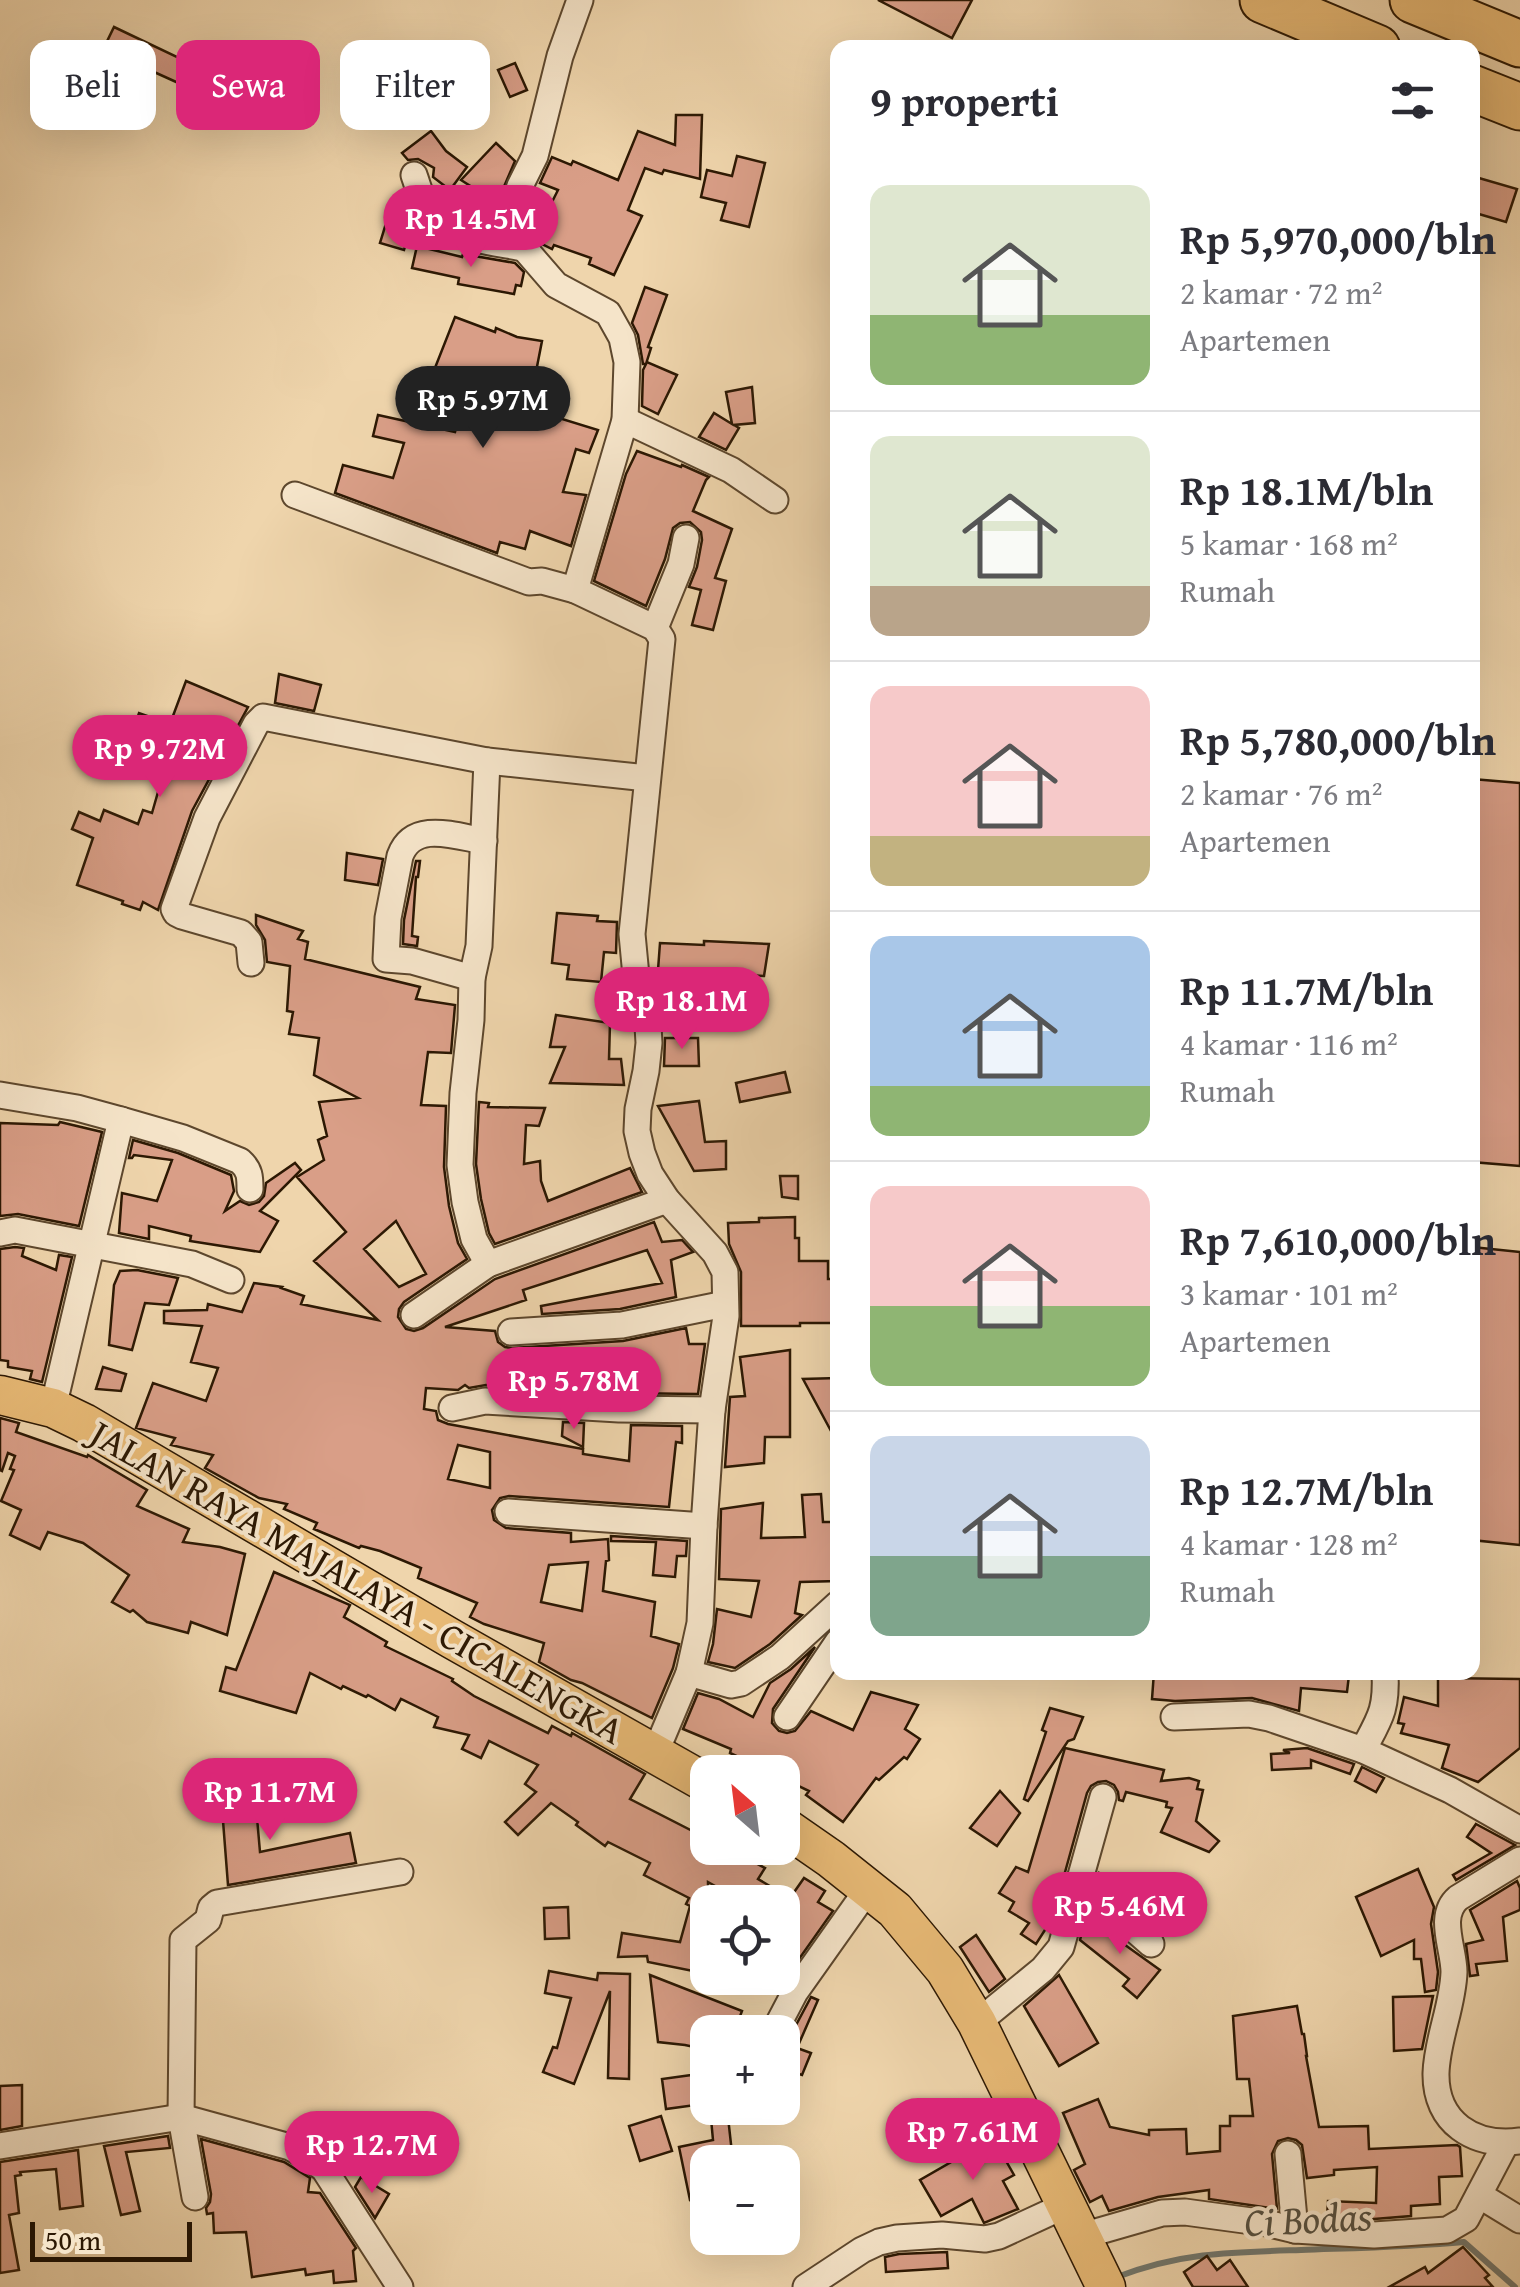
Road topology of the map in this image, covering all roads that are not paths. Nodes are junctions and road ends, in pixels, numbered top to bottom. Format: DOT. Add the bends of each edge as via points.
graph roads {
  1 [pos="580,0"];
  2 [pos="1263,0"];
  3 [pos="1414,0"];
  4 [pos="1357,40"];
  5 [pos="1520,44"];
  6 [pos="1480,91"];
  7 [pos="1520,108"];
  8 [pos="414,174"];
  9 [pos="524,248"];
  10 [pos="625,420"];
  11 [pos="296,495"];
  12 [pos="775,500"];
  13 [pos="686,538"];
  14 [pos="575,590"];
  15 [pos="655,628"];
  16 [pos="487,762"];
  17 [pos="648,778"];
  18 [pos="484,841"];
  19 [pos="251,962"];
  20 [pos="472,978"];
  21 [pos="0,1095"];
  22 [pos="121,1120"];
  23 [pos="250,1189"];
  24 [pos="667,1200"];
  25 [pos="0,1233"];
  26 [pos="92,1244"];
  27 [pos="488,1264"];
  28 [pos="230,1280"];
  29 [pos="725,1304"];
  30 [pos="414,1315"];
  31 [pos="510,1332"];
  32 [pos="0,1395"];
  33 [pos="53,1408"];
  34 [pos="452,1408"];
  35 [pos="712,1410"];
  36 [pos="508,1512"];
  37 [pos="704,1526"];
  38 [pos="830,1611"];
  39 [pos="830,1654"];
  40 [pos="689,1673"];
  41 [pos="1385,1680"];
  42 [pos="788,1717"];
  43 [pos="1174,1717"];
  44 [pos="1363,1750"];
  45 [pos="654,1756"];
  46 [pos="690,1775"];
  47 [pos="1103,1797"];
  48 [pos="1520,1830"];
  49 [pos="800,1837"];
  50 [pos="1520,1860"];
  51 [pos="400,1872"];
  52 [pos="868,1889"];
  53 [pos="1077,1891"];
  54 [pos="1151,1944"];
  55 [pos="782,2015"];
  56 [pos="977,2022"];
  57 [pos="181,2117"];
  58 [pos="1513,2142"];
  59 [pos="0,2146"];
  60 [pos="1288,2154"];
  61 [pos="1479,2195"];
  62 [pos="195,2197"];
  63 [pos="1520,2220"];
  64 [pos="1079,2230"];
  65 [pos="1295,2230"];
  66 [pos="821,2283"];
  67 [pos="400,2287"];
  68 [pos="1106,2287"];
  1 -- 9 [label="street" via="535,156 512,210 512,230"];
  2 -- 4 [label="highway"];
  3 -- 5 [label="highway"];
  6 -- 7 [label="highway"];
  8 -- 9 [label="street" via="432,218 444,227"];
  9 -- 10 [label="street" via="556,285 614,321 627,362"];
  10 -- 12 [label="street" via="731,470"];
  10 -- 14 [label="street"];
  11 -- 14 [label="street" via="529,582"];
  13 -- 15 [label="street"];
  14 -- 15 [label="street"];
  15 -- 17 [label="street" via="663,647"];
  16 -- 17 [label="street"];
  16 -- 18 [label="street"];
  16 -- 19 [label="street" via="260,719 208,818 174,908 241,933"];
  17 -- 24 [label="street" via="632,934 650,1043 638,1131 650,1174"];
  18 -- 20 [label="street"];
  18 -- 20 [label="street" via="427,831 409,841 388,918 386,959"];
  20 -- 27 [label="street" via="460,1165 474,1239"];
  21 -- 22 [label="street"];
  22 -- 23 [label="street" via="240,1162"];
  22 -- 26 [label="street"];
  24 -- 27 [label="street"];
  24 -- 29 [label="street" via="722,1263"];
  25 -- 26 [label="street"];
  26 -- 28 [label="street" via="192,1264"];
  26 -- 33 [label="street"];
  27 -- 30 [label="street"];
  29 -- 31 [label="street" via="622,1326"];
  29 -- 35 [label="street"];
  32 -- 33 [label="main road, JALAN RAYA MAJALAYA - CICALENGKA"];
  33 -- 45 [label="main road, JALAN RAYA MAJALAYA - CICALENGKA"];
  34 -- 35 [label="street" via="485,1401"];
  35 -- 37 [label="street"];
  36 -- 37 [label="street"];
  37 -- 40 [label="street" via="700,1623"];
  38 -- 40 [label="street" via="740,1683"];
  39 -- 42 [label="street"];
  40 -- 45 [label="street"];
  41 -- 44 [label="street" via="1384,1710"];
  43 -- 44 [label="street" via="1249,1714"];
  44 -- 48 [label="street"];
  45 -- 46 [label="main road, JALAN RAYA MAJALAYA - CICALENGKA"];
  47 -- 53 [label="street"];
  49 -- 52 [label="main road"];
  50 -- 58 [label="street" via="1448,1911 1454,1972 1436,2070 1452,2121 1484,2142"];
  51 -- 57 [label="street" via="218,1903 185,1937"];
  52 -- 55 [label="street"];
  52 -- 56 [label="main road" via="917,1934"];
  53 -- 54 [label="street"];
  53 -- 56 [label="street" via="1052,1960"];
  56 -- 64 [label="main road"];
  57 -- 59 [label="street"];
  57 -- 62 [label="street"];
  57 -- 67 [label="street" via="310,2158 335,2183"];
  58 -- 61 [label="street"];
  60 -- 65 [label="street"];
  61 -- 63 [label="street"];
  61 -- 65 [label="street" via="1466,2219 1447,2230"];
  64 -- 65 [label="street" via="1174,2213"];
  64 -- 66 [label="street" via="896,2238 862,2250"];
  64 -- 68 [label="main road"];
}
